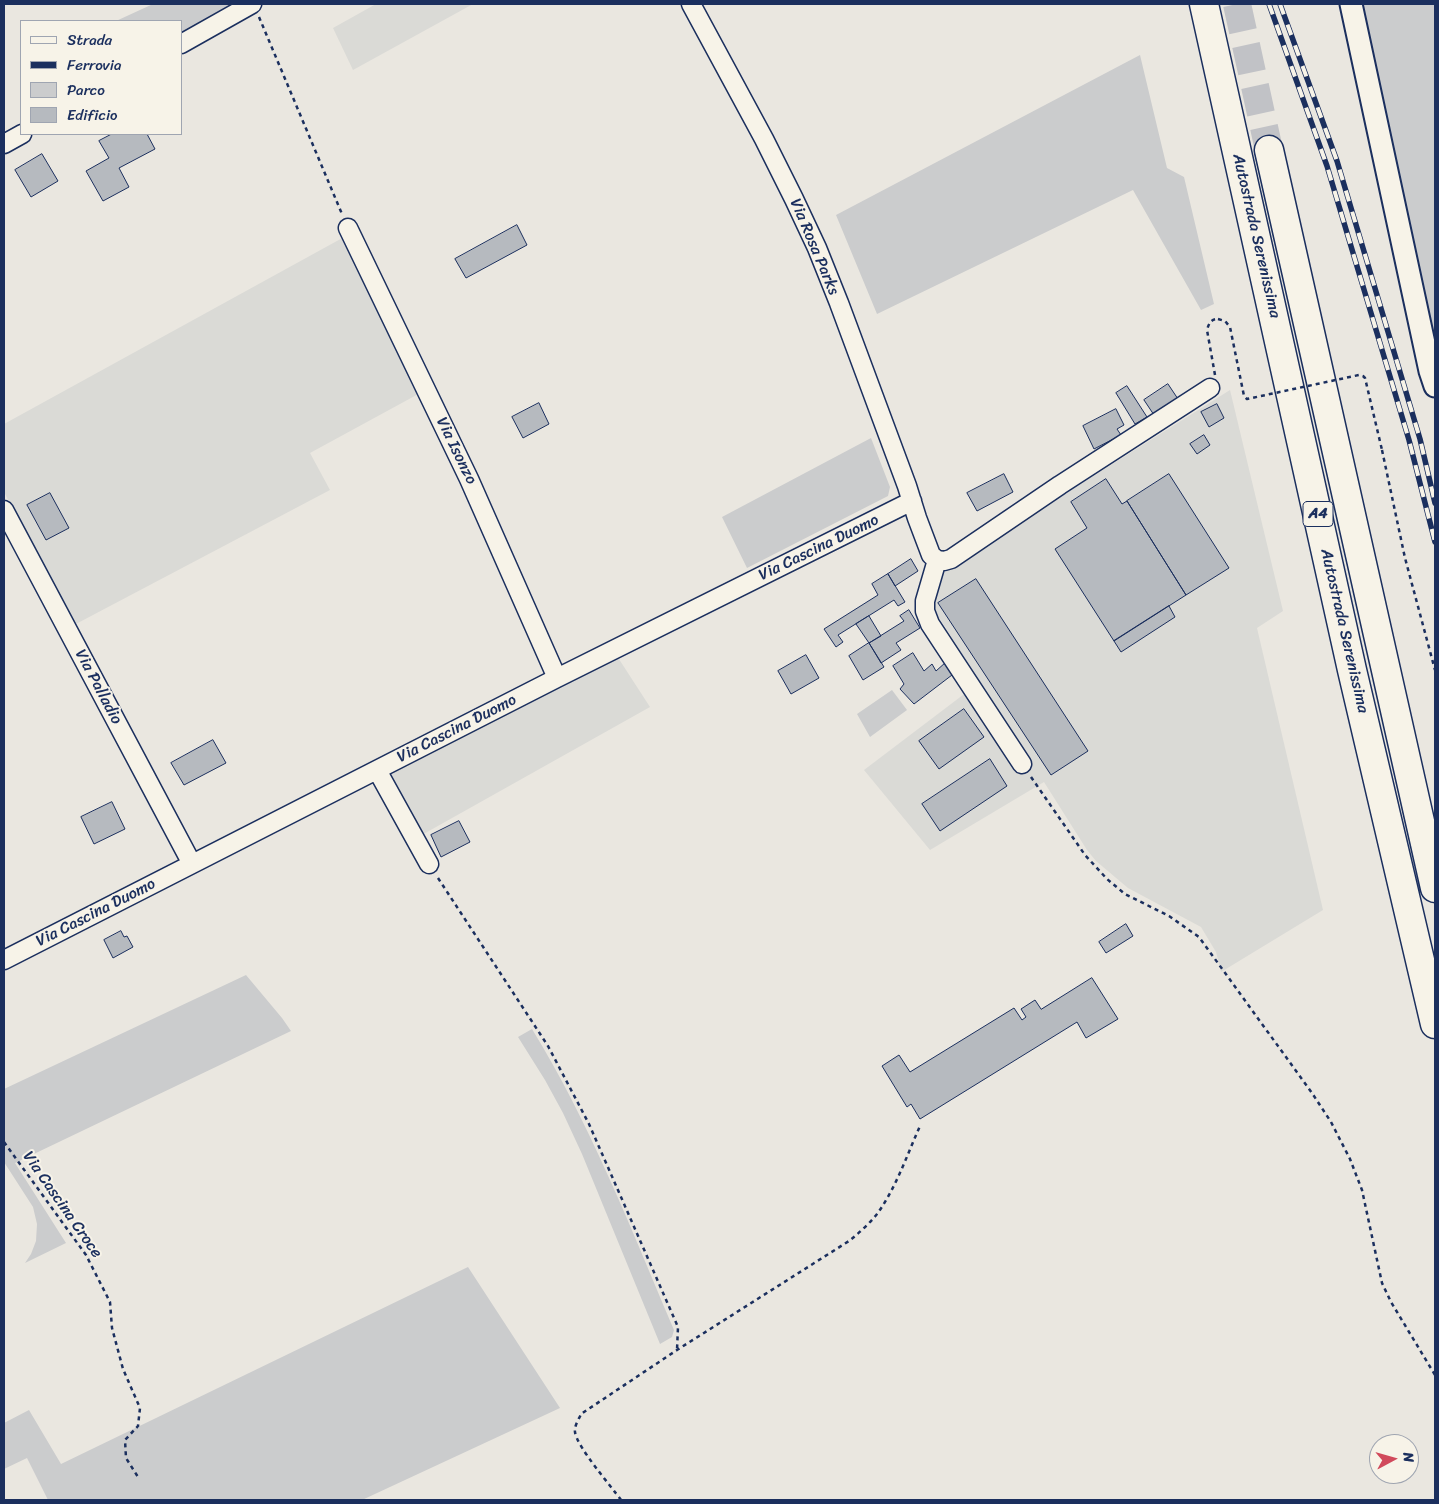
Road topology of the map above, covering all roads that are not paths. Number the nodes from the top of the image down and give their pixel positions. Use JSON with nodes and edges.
{"nodes":[{"id":1,"x":691,"y":4,"type":"edge"},
{"id":2,"x":1204,"y":4,"type":"edge"},
{"id":3,"x":1351,"y":4,"type":"edge"},
{"id":4,"x":255,"y":8,"type":"edge"},
{"id":5,"x":182,"y":44,"type":"edge"},
{"id":6,"x":20,"y":135,"type":"edge"},
{"id":7,"x":4,"y":144,"type":"edge"},
{"id":8,"x":1269,"y":150,"type":"tunnel mouth"},
{"id":9,"x":348,"y":228,"type":"road end"},
{"id":10,"x":1213,"y":383,"type":"road end"},
{"id":11,"x":1435,"y":386,"type":"edge"},
{"id":12,"x":912,"y":502,"type":"junction"},
{"id":13,"x":4,"y":510,"type":"edge"},
{"id":14,"x":936,"y":560,"type":"junction"},
{"id":15,"x":557,"y":678,"type":"junction"},
{"id":16,"x":1022,"y":764,"type":"road end"},
{"id":17,"x":377,"y":770,"type":"junction"},
{"id":18,"x":192,"y":864,"type":"junction"},
{"id":19,"x":430,"y":864,"type":"road end"},
{"id":20,"x":1435,"y":888,"type":"edge"},
{"id":21,"x":4,"y":960,"type":"edge"},
{"id":22,"x":1435,"y":1024,"type":"edge"}],
"edges":[{"from":1,"to":12,"type":"street","name":"Via Rosa Parks"},
{"from":2,"to":22,"type":"highway","name":"Autostrada Serenissima","number":"A4"},
{"from":3,"to":11,"type":"street"},
{"from":4,"to":5,"type":"street"},
{"from":6,"to":7,"type":"street"},
{"from":8,"to":20,"type":"highway","name":"Autostrada Serenissima","number":"A4"},
{"from":9,"to":15,"type":"street","name":"Via Isonzo"},
{"from":10,"to":14,"type":"street"},
{"from":12,"to":14,"type":"street","name":"Via Rosa Parks"},
{"from":12,"to":15,"type":"street","name":"Via Cascina Duomo"},
{"from":13,"to":18,"type":"street","name":"Via Palladio"},
{"from":14,"to":16,"type":"street"},
{"from":15,"to":17,"type":"street","name":"Via Cascina Duomo"},
{"from":17,"to":18,"type":"street","name":"Via Cascina Duomo"},
{"from":17,"to":19,"type":"street"},
{"from":18,"to":21,"type":"street","name":"Via Cascina Duomo"}]}
